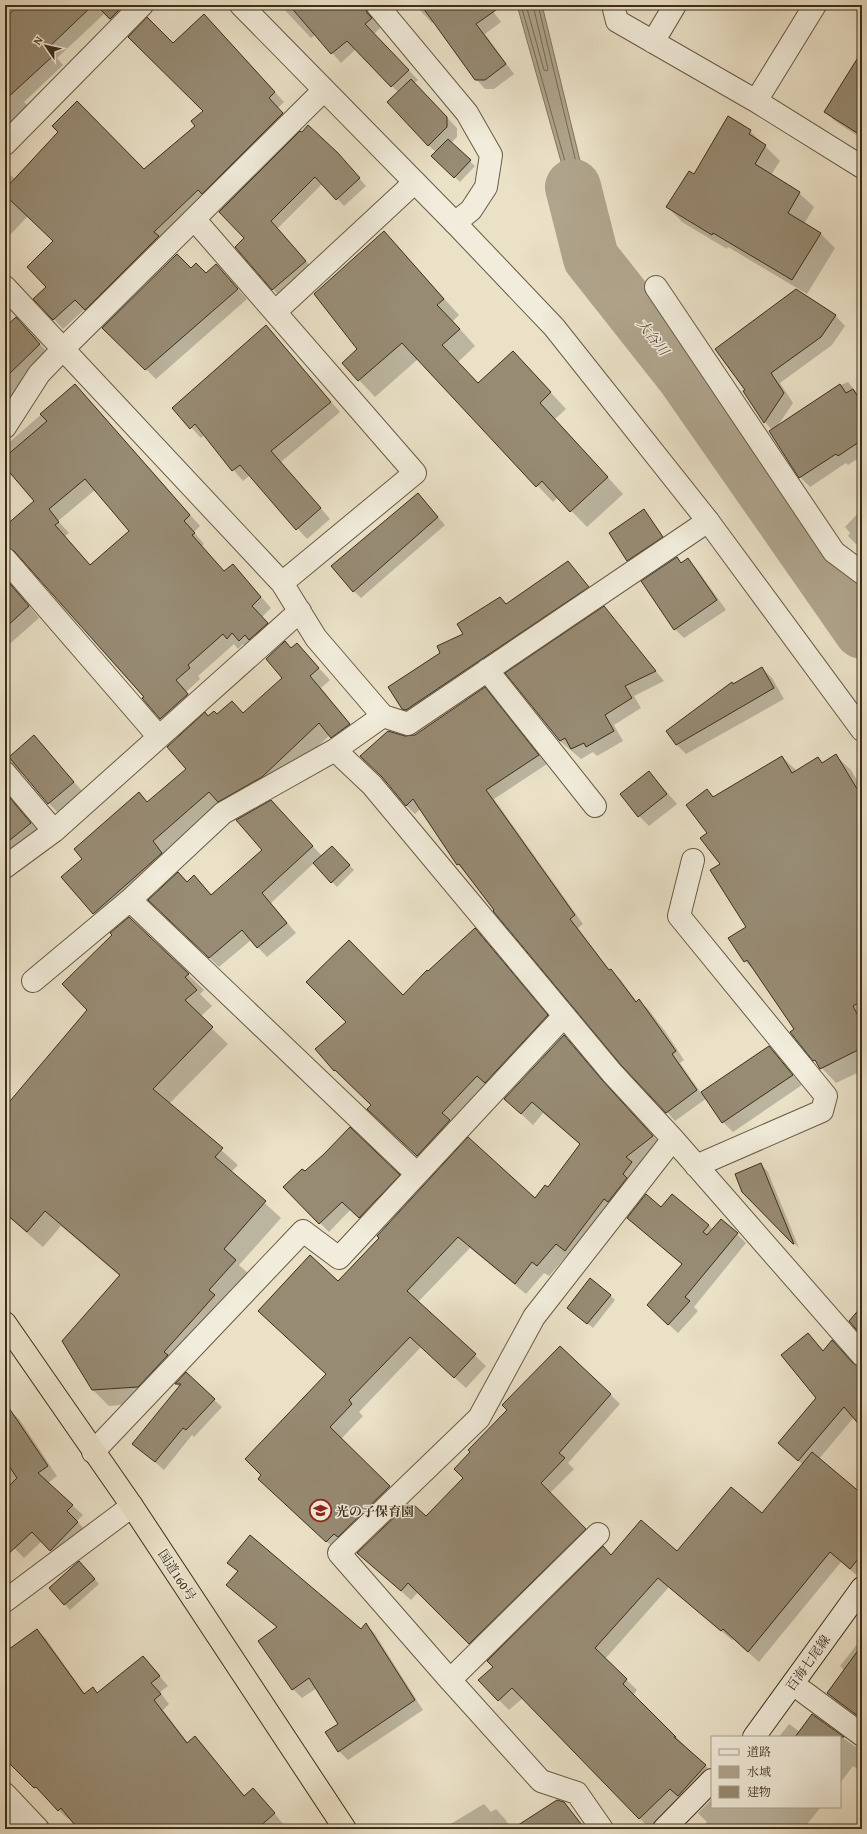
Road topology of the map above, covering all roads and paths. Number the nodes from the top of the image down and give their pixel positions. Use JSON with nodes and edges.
{"nodes":[{"id":1,"x":142,"y":5,"type":"edge"},
{"id":2,"x":241,"y":5,"type":"edge"},
{"id":3,"x":377,"y":5,"type":"edge"},
{"id":4,"x":612,"y":5,"type":"edge"},
{"id":5,"x":675,"y":5,"type":"edge"},
{"id":6,"x":816,"y":5,"type":"edge"},
{"id":7,"x":653,"y":42,"type":"junction"},
{"id":8,"x":324,"y":90,"type":"junction"},
{"id":9,"x":756,"y":102,"type":"junction"},
{"id":10,"x":5,"y":144,"type":"edge"},
{"id":11,"x":862,"y":167,"type":"edge"},
{"id":12,"x":415,"y":182,"type":"junction"},
{"id":13,"x":194,"y":219,"type":"junction"},
{"id":14,"x":455,"y":223,"type":"junction"},
{"id":15,"x":5,"y":287,"type":"edge"},
{"id":16,"x":656,"y":287,"type":"dead end"},
{"id":17,"x":275,"y":312,"type":"junction"},
{"id":18,"x":63,"y":348,"type":"junction"},
{"id":19,"x":5,"y":428,"type":"edge"},
{"id":20,"x":708,"y":521,"type":"junction"},
{"id":21,"x":5,"y":559,"type":"edge"},
{"id":22,"x":862,"y":573,"type":"edge"},
{"id":23,"x":282,"y":583,"type":"junction"},
{"id":24,"x":300,"y":611,"type":"junction"},
{"id":25,"x":487,"y":670,"type":"junction"},
{"id":26,"x":382,"y":716,"type":"junction"},
{"id":27,"x":862,"y":730,"type":"edge"},
{"id":28,"x":159,"y":737,"type":"junction"},
{"id":29,"x":336,"y":750,"type":"junction"},
{"id":30,"x":5,"y":773,"type":"edge"},
{"id":31,"x":595,"y":806,"type":"dead end"},
{"id":32,"x":54,"y":830,"type":"junction"},
{"id":33,"x":693,"y":860,"type":"dead end"},
{"id":34,"x":5,"y":867,"type":"edge"},
{"id":35,"x":130,"y":900,"type":"junction"},
{"id":36,"x":33,"y":981,"type":"dead end"},
{"id":37,"x":564,"y":1016,"type":"junction"},
{"id":38,"x":673,"y":1139,"type":"junction"},
{"id":39,"x":696,"y":1166,"type":"junction"},
{"id":40,"x":418,"y":1174,"type":"junction"},
{"id":41,"x":5,"y":1323,"type":"edge"},
{"id":42,"x":862,"y":1355,"type":"edge"},
{"id":43,"x":93,"y":1452,"type":"junction"},
{"id":44,"x":132,"y":1506,"type":"junction"},
{"id":45,"x":598,"y":1534,"type":"dead end"},
{"id":46,"x":862,"y":1588,"type":"edge"},
{"id":47,"x":5,"y":1601,"type":"edge"},
{"id":48,"x":450,"y":1680,"type":"junction"},
{"id":49,"x":793,"y":1684,"type":"junction"},
{"id":50,"x":862,"y":1734,"type":"edge"},
{"id":51,"x":755,"y":1736,"type":"edge"},
{"id":52,"x":711,"y":1781,"type":"edge"},
{"id":53,"x":5,"y":1794,"type":"edge"},
{"id":54,"x":12,"y":1817,"type":"edge"},
{"id":55,"x":38,"y":1829,"type":"edge"},
{"id":56,"x":345,"y":1829,"type":"edge"},
{"id":57,"x":602,"y":1829,"type":"edge"},
{"id":58,"x":664,"y":1829,"type":"edge"}],
"edges":[{"from":1,"to":10,"type":"street"},
{"from":2,"to":8,"type":"street"},
{"from":3,"to":14,"type":"street"},
{"from":4,"to":7,"type":"street"},
{"from":5,"to":7,"type":"street"},
{"from":6,"to":9,"type":"street"},
{"from":7,"to":9,"type":"street"},
{"from":8,"to":12,"type":"street"},
{"from":8,"to":13,"type":"street"},
{"from":9,"to":11,"type":"street"},
{"from":12,"to":14,"type":"street"},
{"from":12,"to":17,"type":"street"},
{"from":13,"to":17,"type":"street"},
{"from":13,"to":18,"type":"street"},
{"from":14,"to":20,"type":"street"},
{"from":15,"to":18,"type":"street"},
{"from":16,"to":22,"type":"street"},
{"from":17,"to":23,"type":"street"},
{"from":18,"to":19,"type":"street"},
{"from":18,"to":23,"type":"street"},
{"from":20,"to":25,"type":"street"},
{"from":20,"to":27,"type":"street"},
{"from":21,"to":28,"type":"street"},
{"from":23,"to":24,"type":"street"},
{"from":24,"to":26,"type":"street"},
{"from":24,"to":28,"type":"street"},
{"from":25,"to":26,"type":"street"},
{"from":25,"to":31,"type":"street"},
{"from":26,"to":29,"type":"street"},
{"from":28,"to":32,"type":"street"},
{"from":29,"to":35,"type":"street"},
{"from":29,"to":37,"type":"street"},
{"from":30,"to":32,"type":"street"},
{"from":32,"to":34,"type":"street"},
{"from":33,"to":39,"type":"street"},
{"from":35,"to":36,"type":"street"},
{"from":35,"to":40,"type":"street"},
{"from":37,"to":38,"type":"street"},
{"from":37,"to":40,"type":"street"},
{"from":38,"to":39,"type":"street"},
{"from":38,"to":48,"type":"street"},
{"from":39,"to":42,"type":"street"},
{"from":40,"to":43,"type":"street"},
{"from":41,"to":43,"type":"highway","name":"国道160号"},
{"from":43,"to":44,"type":"highway","name":"国道160号"},
{"from":44,"to":47,"type":"street"},
{"from":44,"to":56,"type":"highway","name":"国道160号"},
{"from":45,"to":48,"type":"street"},
{"from":46,"to":49,"type":"street","name":"百海七尾線"},
{"from":48,"to":57,"type":"street"},
{"from":49,"to":50,"type":"street"},
{"from":49,"to":51,"type":"street","name":"百海七尾線"},
{"from":52,"to":58,"type":"street"},
{"from":53,"to":54,"type":"street"},
{"from":54,"to":55,"type":"street"}]}
